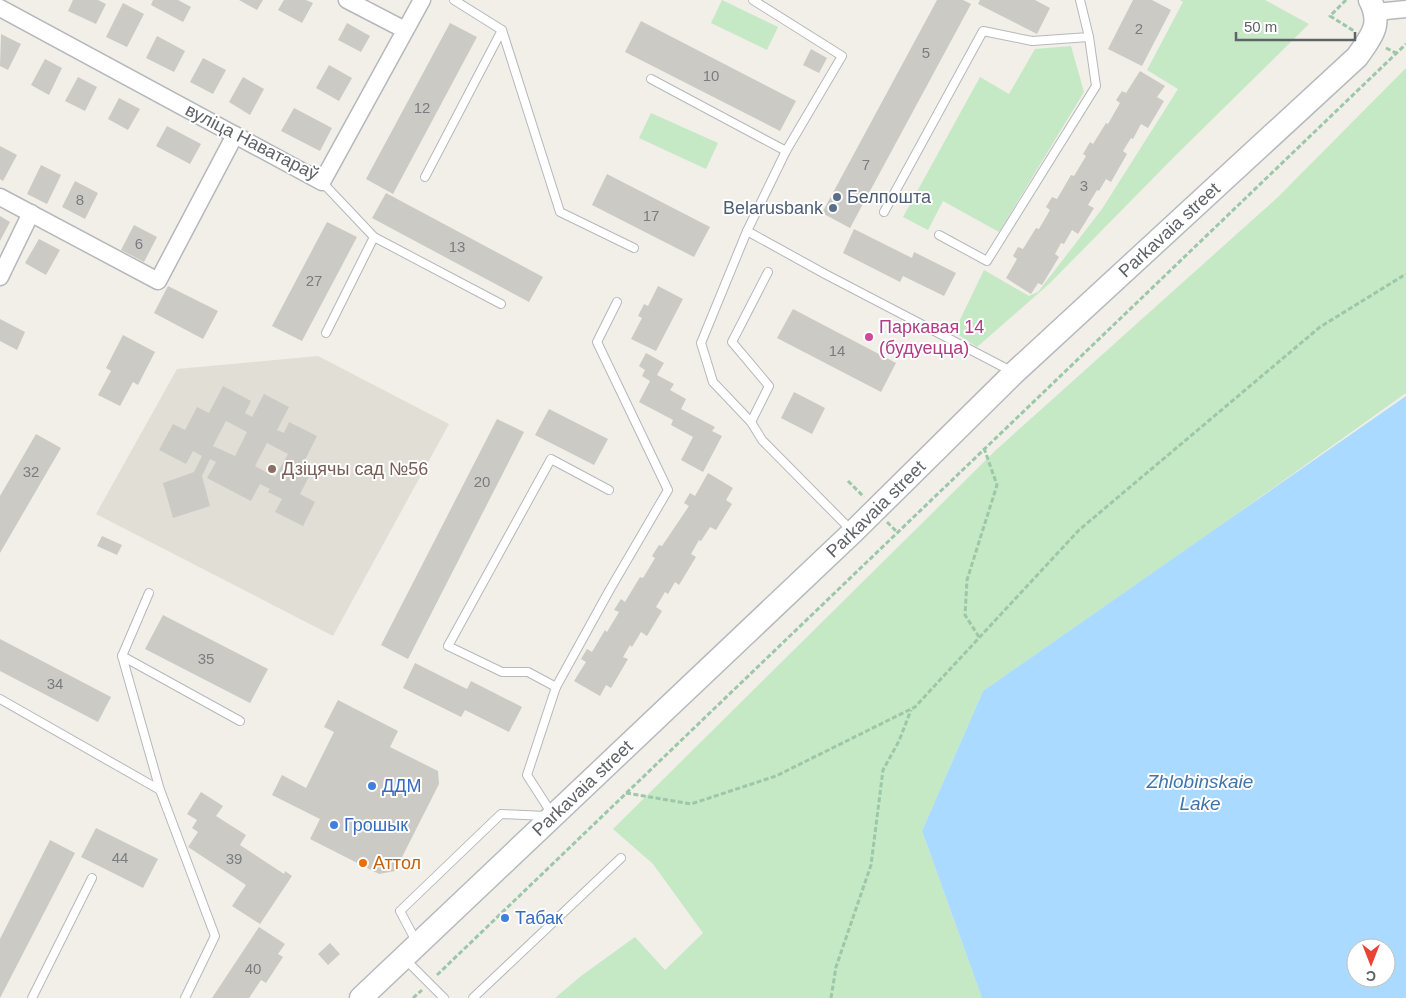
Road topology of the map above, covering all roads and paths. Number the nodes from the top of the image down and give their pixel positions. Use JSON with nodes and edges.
{"nodes":[{"id":1,"x":348,"y":0,"type":"edge"},
{"id":2,"x":422,"y":0,"type":"edge"},
{"id":3,"x":454,"y":0,"type":"edge"},
{"id":4,"x":753,"y":0,"type":"edge"},
{"id":5,"x":1080,"y":0,"type":"edge"},
{"id":6,"x":1346,"y":0,"type":"edge"},
{"id":7,"x":1373,"y":6,"type":"edge"},
{"id":8,"x":0,"y":8,"type":"edge"},
{"id":9,"x":1406,"y":9,"type":"edge"},
{"id":10,"x":1330,"y":16,"type":"dead end"},
{"id":11,"x":405,"y":30,"type":"junction"},
{"id":12,"x":502,"y":30,"type":"junction"},
{"id":13,"x":1089,"y":37,"type":"junction"},
{"id":14,"x":1406,"y":44,"type":"edge"},
{"id":15,"x":651,"y":80,"type":"dead end"},
{"id":16,"x":235,"y":135,"type":"junction"},
{"id":17,"x":786,"y":152,"type":"junction"},
{"id":18,"x":425,"y":177,"type":"dead end"},
{"id":19,"x":322,"y":182,"type":"junction"},
{"id":20,"x":0,"y":197,"type":"edge"},
{"id":21,"x":884,"y":212,"type":"dead end"},
{"id":22,"x":31,"y":213,"type":"junction"},
{"id":23,"x":748,"y":231,"type":"junction"},
{"id":24,"x":939,"y":235,"type":"dead end"},
{"id":25,"x":374,"y":237,"type":"junction"},
{"id":26,"x":634,"y":248,"type":"dead end"},
{"id":27,"x":768,"y":272,"type":"dead end"},
{"id":28,"x":1406,"y":274,"type":"edge"},
{"id":29,"x":0,"y":277,"type":"edge"},
{"id":30,"x":617,"y":302,"type":"dead end"},
{"id":31,"x":501,"y":304,"type":"dead end"},
{"id":32,"x":326,"y":334,"type":"dead end"},
{"id":33,"x":1014,"y":373,"type":"junction"},
{"id":34,"x":750,"y":422,"type":"junction"},
{"id":35,"x":984,"y":448,"type":"junction"},
{"id":36,"x":609,"y":490,"type":"dead end"},
{"id":37,"x":854,"y":532,"type":"junction"},
{"id":38,"x":149,"y":592,"type":"dead end"},
{"id":39,"x":979,"y":637,"type":"junction"},
{"id":40,"x":122,"y":656,"type":"junction"},
{"id":41,"x":556,"y":687,"type":"junction"},
{"id":42,"x":0,"y":699,"type":"edge"},
{"id":43,"x":911,"y":709,"type":"junction"},
{"id":44,"x":240,"y":721,"type":"dead end"},
{"id":45,"x":160,"y":790,"type":"junction"},
{"id":46,"x":625,"y":793,"type":"junction"},
{"id":47,"x":553,"y":816,"type":"junction"},
{"id":48,"x":620,"y":858,"type":"dead end"},
{"id":49,"x":92,"y":878,"type":"dead end"},
{"id":50,"x":410,"y":951,"type":"junction"},
{"id":51,"x":429,"y":983,"type":"junction"},
{"id":52,"x":32,"y":998,"type":"edge"},
{"id":53,"x":185,"y":998,"type":"edge"},
{"id":54,"x":361,"y":998,"type":"edge"},
{"id":55,"x":413,"y":998,"type":"edge"},
{"id":56,"x":444,"y":998,"type":"edge"},
{"id":57,"x":473,"y":998,"type":"edge"},
{"id":58,"x":831,"y":998,"type":"edge"}],
"edges":[{"from":1,"to":11,"type":"street"},
{"from":2,"to":11,"type":"street","name":"вуліца Наватараў"},
{"from":3,"to":12,"type":"lane"},
{"from":4,"to":17,"type":"lane"},
{"from":5,"to":13,"type":"lane"},
{"from":6,"to":10,"type":"path"},
{"from":7,"to":9,"type":"street"},
{"from":7,"to":33,"type":"main road","name":"Parkavaia street"},
{"from":8,"to":16,"type":"street","name":"вуліца Наватараў"},
{"from":11,"to":19,"type":"street","name":"вуліца Наватараў"},
{"from":12,"to":18,"type":"lane"},
{"from":12,"to":26,"type":"lane"},
{"from":13,"to":21,"type":"lane"},
{"from":13,"to":24,"type":"lane"},
{"from":14,"to":35,"type":"path"},
{"from":15,"to":17,"type":"lane"},
{"from":16,"to":19,"type":"street","name":"вуліца Наватараў"},
{"from":16,"to":22,"type":"street"},
{"from":17,"to":23,"type":"lane"},
{"from":19,"to":25,"type":"lane"},
{"from":20,"to":22,"type":"street"},
{"from":22,"to":29,"type":"street"},
{"from":23,"to":33,"type":"lane"},
{"from":23,"to":34,"type":"lane"},
{"from":25,"to":31,"type":"lane"},
{"from":25,"to":32,"type":"lane"},
{"from":27,"to":34,"type":"lane"},
{"from":28,"to":39,"type":"path"},
{"from":30,"to":41,"type":"lane"},
{"from":33,"to":37,"type":"main road","name":"Parkavaia street"},
{"from":34,"to":37,"type":"lane"},
{"from":35,"to":39,"type":"path"},
{"from":35,"to":46,"type":"path"},
{"from":36,"to":41,"type":"lane"},
{"from":37,"to":47,"type":"main road","name":"Parkavaia street"},
{"from":38,"to":40,"type":"lane"},
{"from":39,"to":43,"type":"path"},
{"from":40,"to":44,"type":"lane"},
{"from":40,"to":45,"type":"lane"},
{"from":41,"to":47,"type":"lane"},
{"from":42,"to":45,"type":"lane"},
{"from":43,"to":46,"type":"path"},
{"from":43,"to":58,"type":"path"},
{"from":45,"to":53,"type":"lane"},
{"from":46,"to":51,"type":"path"},
{"from":47,"to":50,"type":"main road","name":"Parkavaia street"},
{"from":47,"to":50,"type":"lane"},
{"from":48,"to":57,"type":"lane"},
{"from":49,"to":52,"type":"lane"},
{"from":50,"to":51,"type":"lane"},
{"from":50,"to":54,"type":"main road","name":"Parkavaia street"},
{"from":51,"to":55,"type":"path"},
{"from":51,"to":56,"type":"lane"}]}
